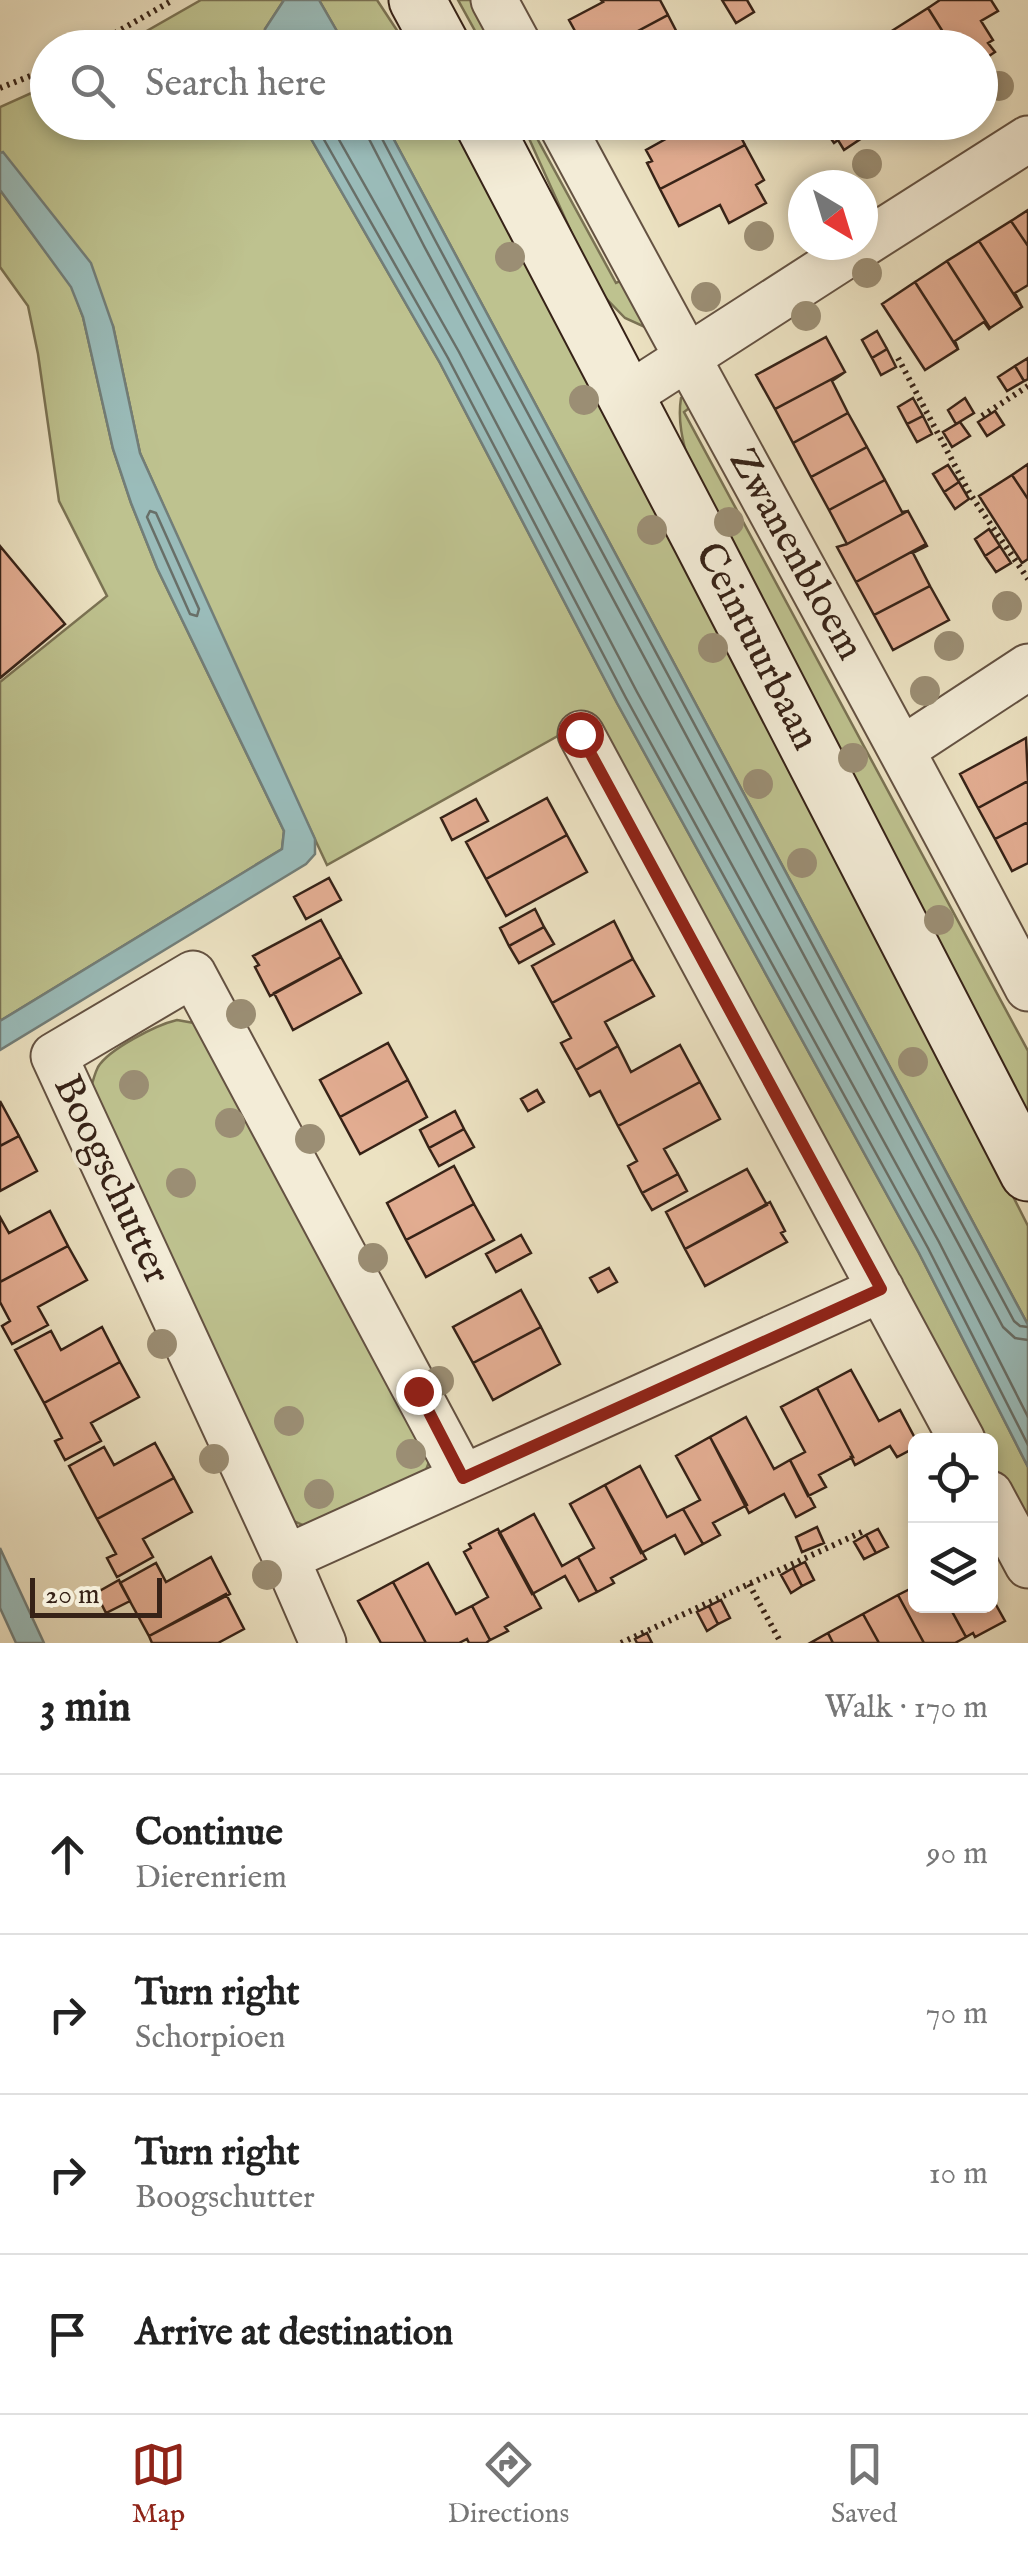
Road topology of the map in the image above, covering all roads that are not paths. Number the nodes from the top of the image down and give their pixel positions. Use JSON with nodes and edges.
{"nodes":[{"id":1,"x":417,"y":0,"type":"edge"},
{"id":2,"x":494,"y":0,"type":"edge"},
{"id":3,"x":433,"y":30,"type":"edge"},
{"id":4,"x":510,"y":30,"type":"edge"},
{"id":5,"x":491,"y":140,"type":"edge"},
{"id":6,"x":570,"y":140,"type":"edge"},
{"id":7,"x":1028,"y":140,"type":"edge"},
{"id":8,"x":878,"y":235,"type":"edge"},
{"id":9,"x":840,"y":260,"type":"edge"},
{"id":10,"x":686,"y":358,"type":"junction"},
{"id":11,"x":626,"y":397,"type":"junction"},
{"id":12,"x":1028,"y":667,"type":"edge"},
{"id":13,"x":580,"y":734,"type":"dead end"},
{"id":14,"x":903,"y":749,"type":"junction"},
{"id":15,"x":1028,"y":988,"type":"edge"},
{"id":16,"x":1028,"y":1173,"type":"edge"},
{"id":17,"x":881,"y":1289,"type":"junction"},
{"id":18,"x":958,"y":1433,"type":"edge"},
{"id":19,"x":463,"y":1478,"type":"junction"},
{"id":20,"x":998,"y":1509,"type":"edge"},
{"id":21,"x":286,"y":1558,"type":"junction"},
{"id":22,"x":1028,"y":1564,"type":"edge"},
{"id":23,"x":323,"y":1643,"type":"edge"}],
"edges":[{"from":1,"to":3,"type":"street"},
{"from":2,"to":4,"type":"street"},
{"from":5,"to":11,"type":"street","name":"Ceintuurbaan"},
{"from":6,"to":10,"type":"street","name":"Zwanenbloem"},
{"from":7,"to":8,"type":"street"},
{"from":9,"to":10,"type":"street"},
{"from":10,"to":11,"type":"street"},
{"from":10,"to":14,"type":"street","name":"Zwanenbloem"},
{"from":11,"to":16,"type":"street","name":"Ceintuurbaan"},
{"from":12,"to":14,"type":"street"},
{"from":13,"to":17,"type":"street"},
{"from":14,"to":15,"type":"street","name":"Zwanenbloem"},
{"from":17,"to":18,"type":"street"},
{"from":17,"to":19,"type":"street"},
{"from":19,"to":21,"type":"street"},
{"from":19,"to":21,"type":"street","name":"Boogschutter"},
{"from":20,"to":22,"type":"street"},
{"from":21,"to":23,"type":"street","name":"Boogschutter"}]}
